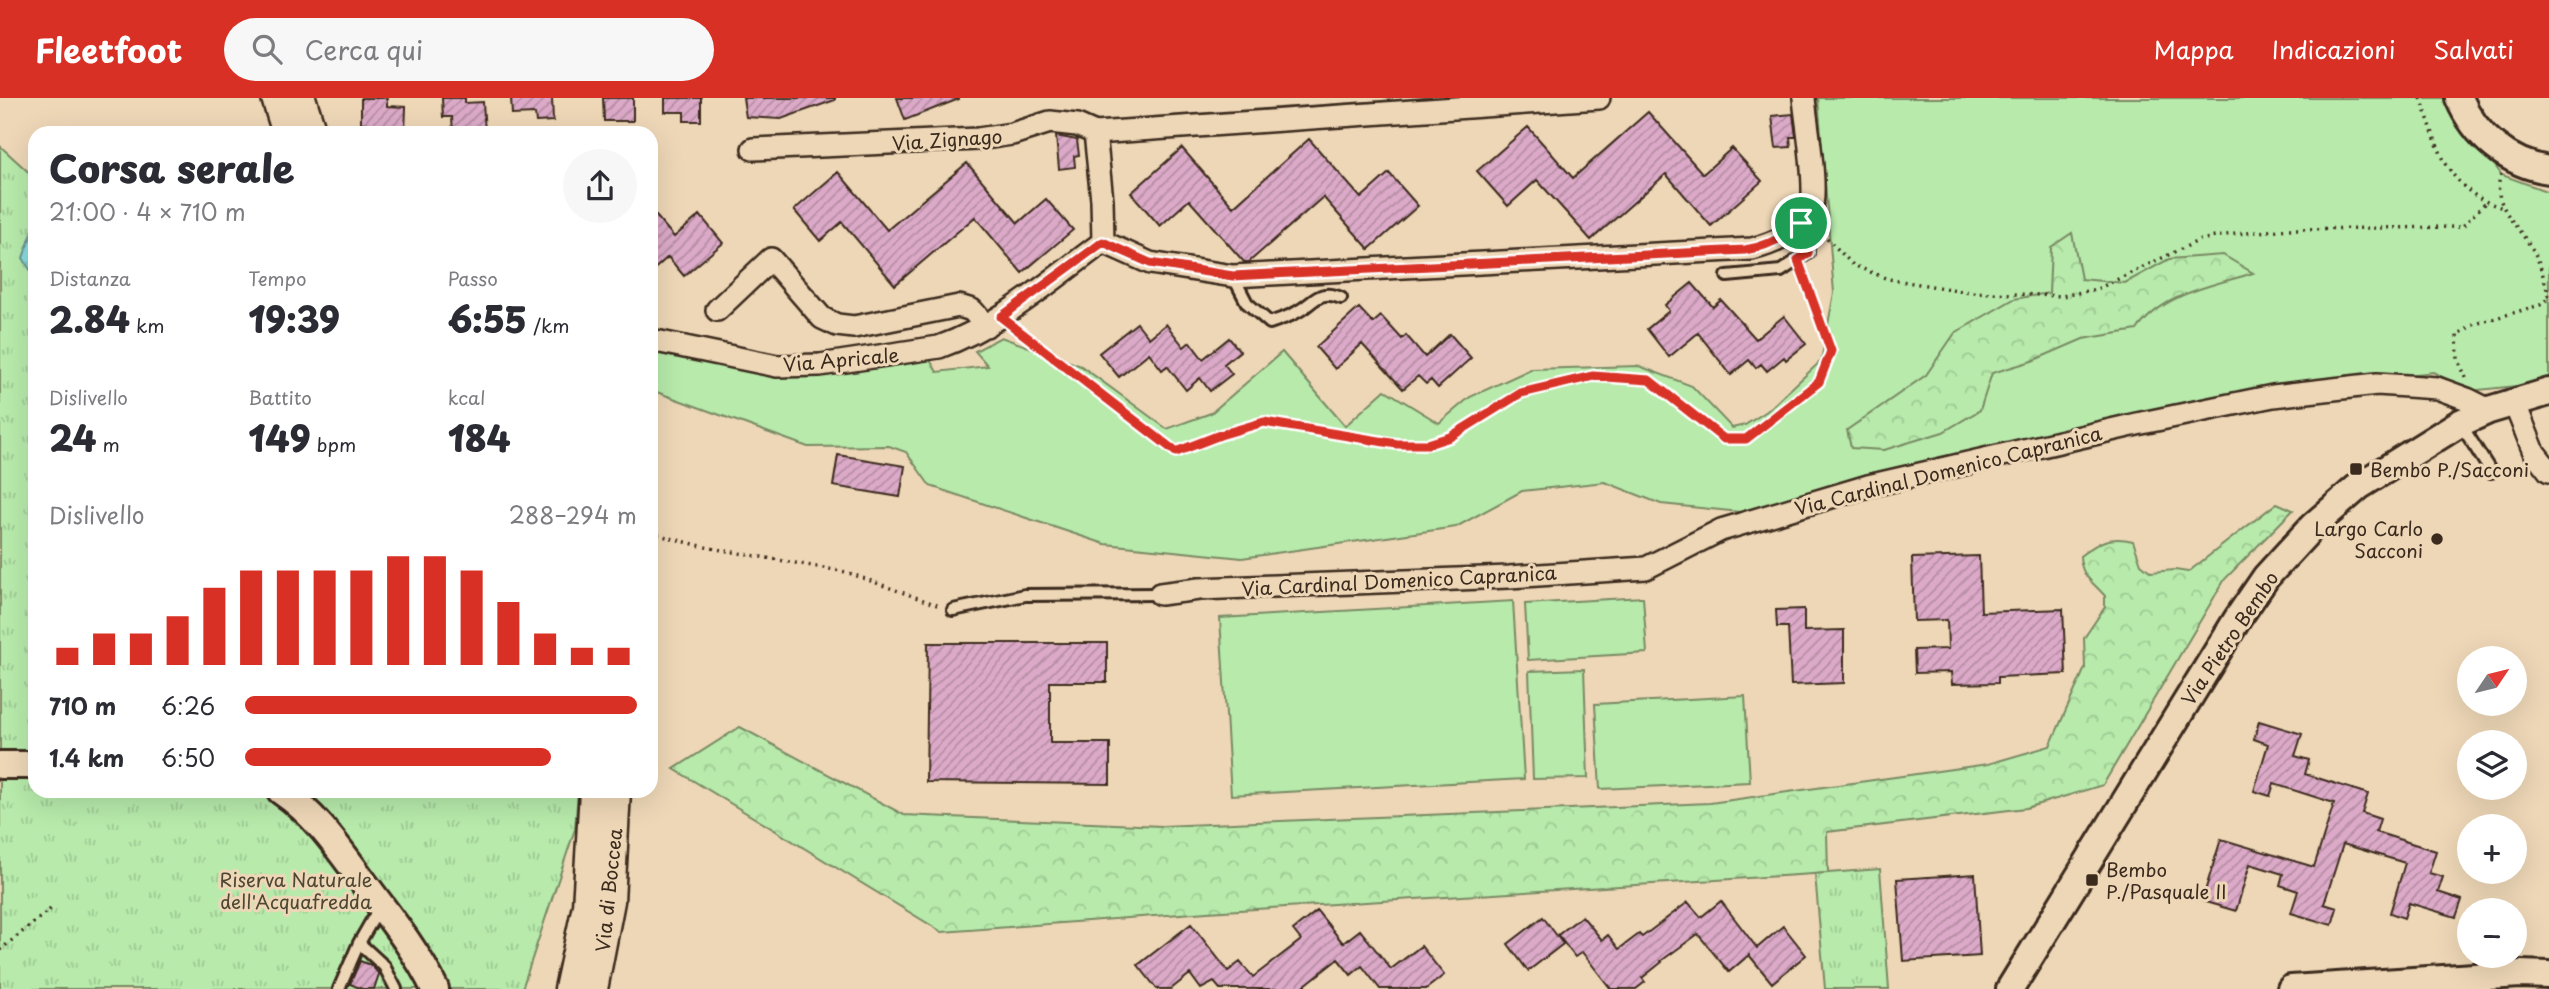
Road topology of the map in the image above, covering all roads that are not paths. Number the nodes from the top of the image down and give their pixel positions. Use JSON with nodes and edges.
{"nodes":[{"id":1,"x":276,"y":98,"type":"edge"},
{"id":2,"x":301,"y":98,"type":"edge"},
{"id":3,"x":1599,"y":98,"type":"edge"},
{"id":4,"x":1804,"y":98,"type":"edge"},
{"id":5,"x":2459,"y":98,"type":"edge"},
{"id":6,"x":285,"y":126,"type":"edge"},
{"id":7,"x":310,"y":126,"type":"edge"},
{"id":8,"x":1096,"y":133,"type":"junction"},
{"id":9,"x":753,"y":149,"type":"dead end"},
{"id":10,"x":2549,"y":170,"type":"edge"},
{"id":11,"x":1807,"y":218,"type":"junction"},
{"id":12,"x":1103,"y":242,"type":"junction"},
{"id":13,"x":1233,"y":276,"type":"junction"},
{"id":14,"x":1727,"y":276,"type":"dead end"},
{"id":15,"x":1341,"y":298,"type":"dead end"},
{"id":16,"x":718,"y":310,"type":"dead end"},
{"id":17,"x":994,"y":321,"type":"junction"},
{"id":18,"x":658,"y":341,"type":"edge"},
{"id":19,"x":2549,"y":392,"type":"edge"},
{"id":20,"x":2514,"y":402,"type":"junction"},
{"id":21,"x":2488,"y":410,"type":"junction"},
{"id":22,"x":2460,"y":423,"type":"junction"},
{"id":23,"x":2549,"y":471,"type":"edge"},
{"id":24,"x":2491,"y":472,"type":"dead end"},
{"id":25,"x":1160,"y":594,"type":"joint"},
{"id":26,"x":953,"y":610,"type":"road end"},
{"id":27,"x":0,"y":765,"type":"edge"},
{"id":28,"x":28,"y":765,"type":"edge"},
{"id":29,"x":290,"y":798,"type":"edge"},
{"id":30,"x":594,"y":798,"type":"edge"},
{"id":31,"x":617,"y":798,"type":"edge"},
{"id":32,"x":381,"y":905,"type":"junction"},
{"id":33,"x":359,"y":943,"type":"junction"},
{"id":34,"x":2549,"y":975,"type":"edge"},
{"id":35,"x":339,"y":989,"type":"edge"},
{"id":36,"x":396,"y":989,"type":"edge"},
{"id":37,"x":435,"y":989,"type":"edge"},
{"id":38,"x":569,"y":989,"type":"edge"},
{"id":39,"x":593,"y":989,"type":"edge"},
{"id":40,"x":2010,"y":989,"type":"edge"},
{"id":41,"x":2291,"y":989,"type":"edge"}],
"edges":[{"from":1,"to":6,"type":"main road"},
{"from":2,"to":7,"type":"main road"},
{"from":3,"to":8,"type":"street","name":"Via Zignago"},
{"from":4,"to":11,"type":"street"},
{"from":5,"to":10,"type":"street"},
{"from":8,"to":9,"type":"street","name":"Via Zignago"},
{"from":8,"to":12,"type":"street"},
{"from":11,"to":13,"type":"street"},
{"from":11,"to":14,"type":"lane"},
{"from":12,"to":13,"type":"street"},
{"from":12,"to":17,"type":"street","name":"Via Apricale"},
{"from":13,"to":15,"type":"lane"},
{"from":16,"to":17,"type":"street","name":"Via Apricale"},
{"from":17,"to":18,"type":"street","name":"Via Apricale"},
{"from":19,"to":20,"type":"street","name":"Via Pietro Bembo"},
{"from":20,"to":21,"type":"street","name":"Via Pietro Bembo"},
{"from":20,"to":23,"type":"street"},
{"from":21,"to":22,"type":"street","name":"Via Pietro Bembo"},
{"from":21,"to":25,"type":"street","name":"Via Cardinal Domenico Capranica"},
{"from":22,"to":24,"type":"lane"},
{"from":22,"to":40,"type":"street","name":"Via Pietro Bembo"},
{"from":25,"to":26,"type":"lane"},
{"from":27,"to":28,"type":"street"},
{"from":29,"to":32,"type":"street"},
{"from":30,"to":38,"type":"main road","name":"Via di Boccea"},
{"from":31,"to":39,"type":"main road","name":"Via di Boccea"},
{"from":32,"to":33,"type":"lane"},
{"from":32,"to":37,"type":"street"},
{"from":33,"to":35,"type":"lane"},
{"from":33,"to":36,"type":"lane"},
{"from":34,"to":41,"type":"street"}]}
